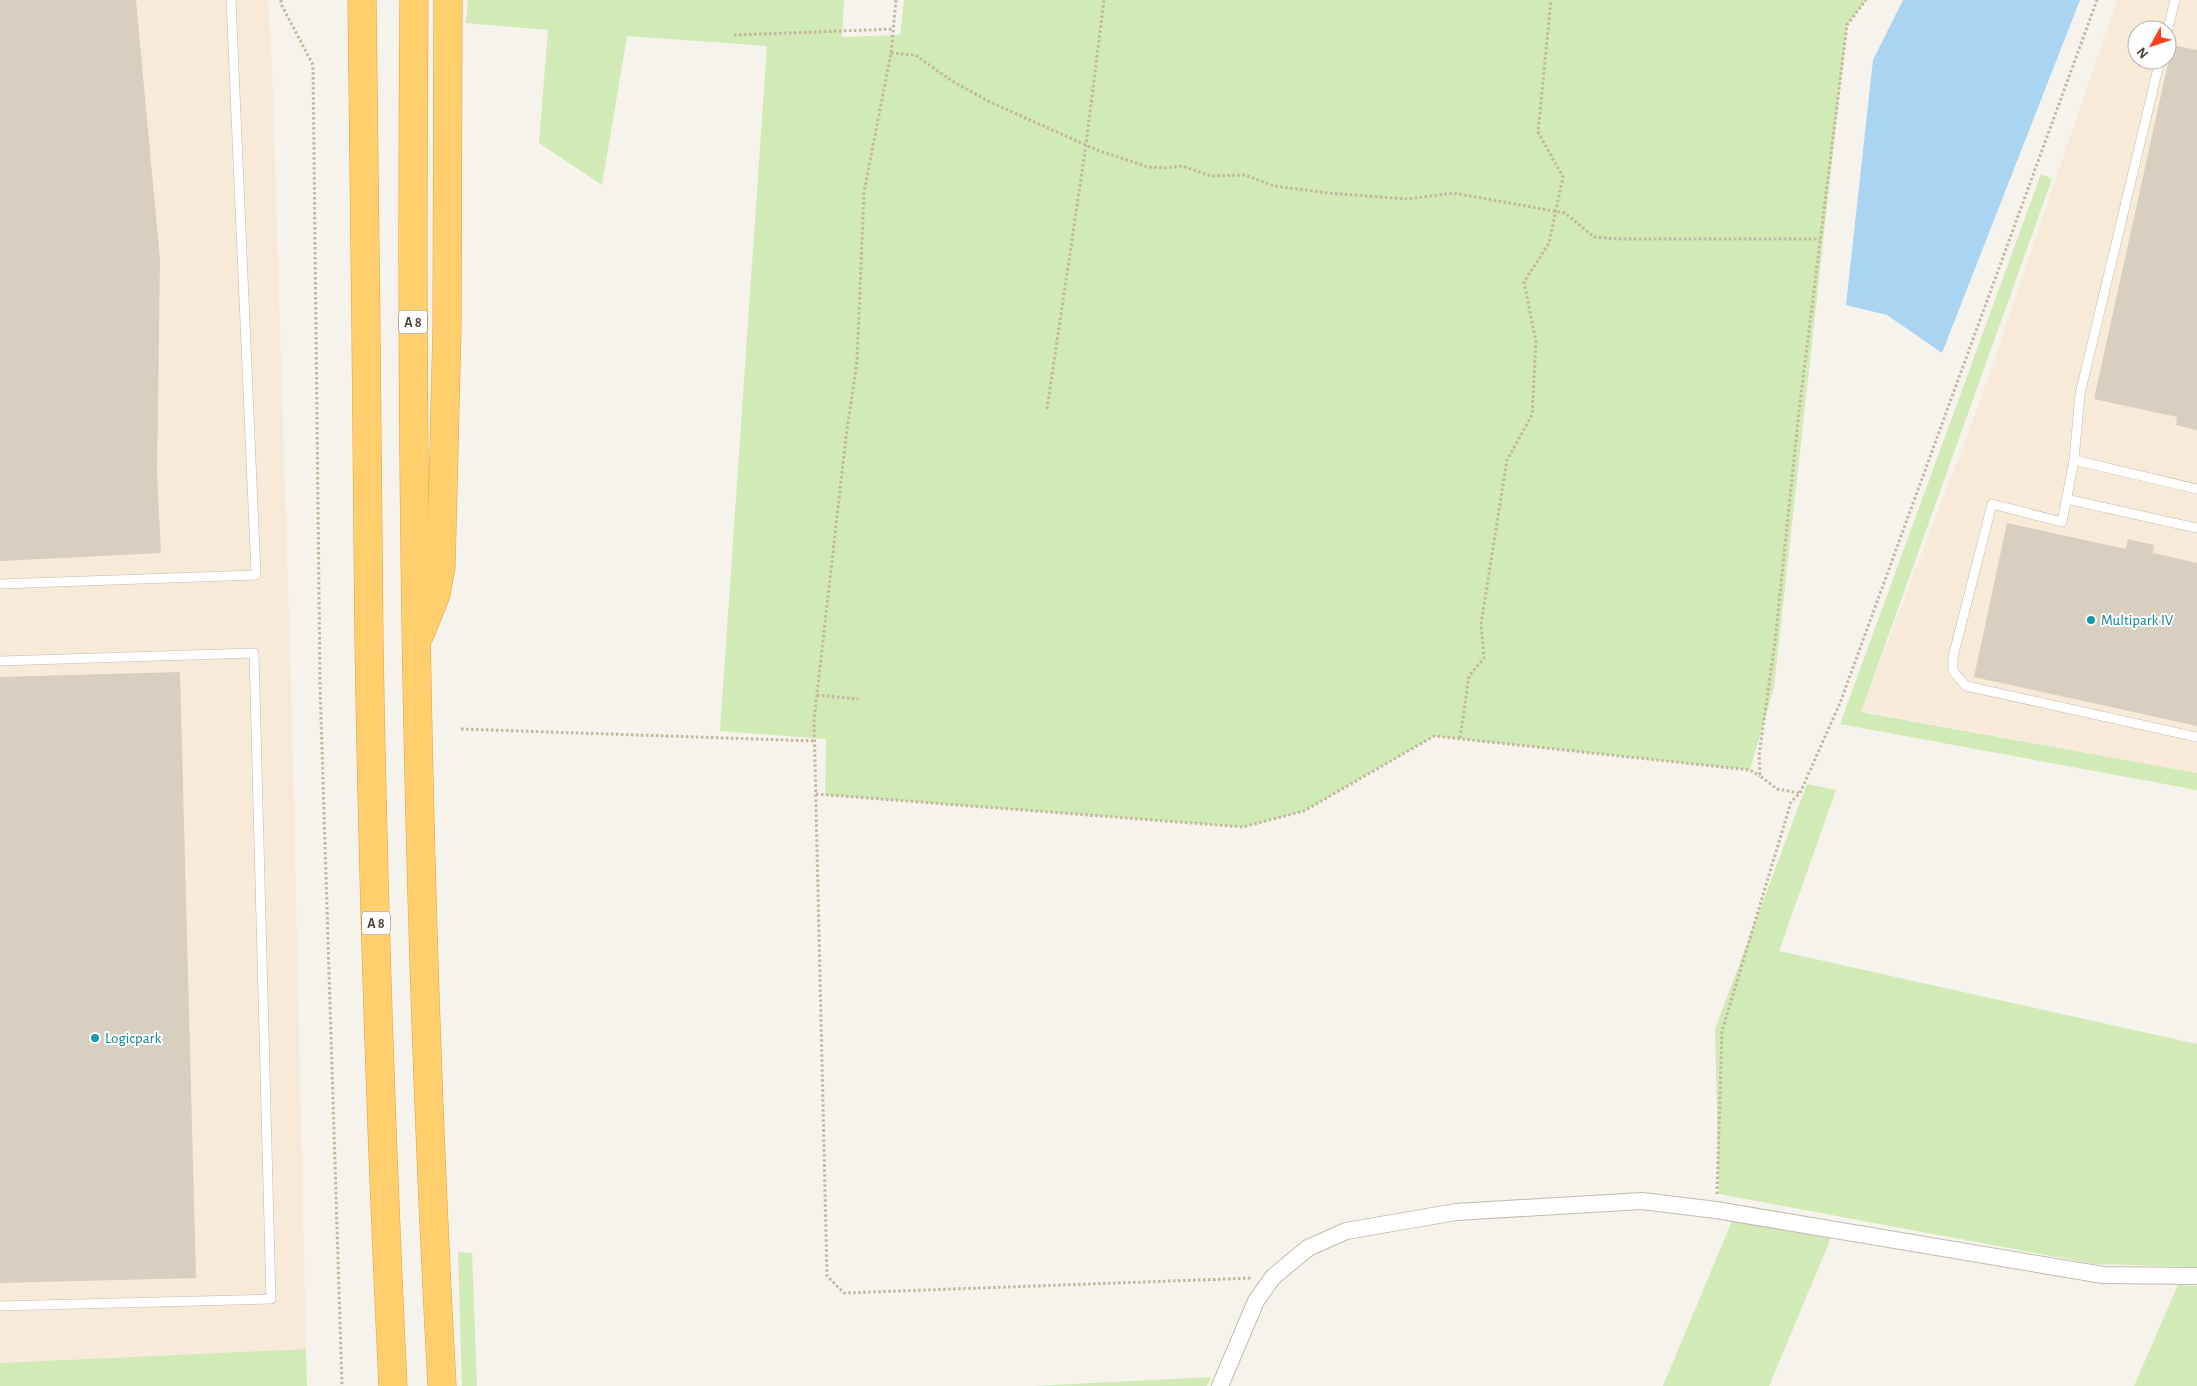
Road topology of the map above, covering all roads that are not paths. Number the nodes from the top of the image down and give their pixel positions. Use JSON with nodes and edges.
{"nodes":[{"id":1,"x":231,"y":0,"type":"edge"},
{"id":2,"x":362,"y":0,"type":"edge"},
{"id":3,"x":414,"y":0,"type":"edge"},
{"id":4,"x":448,"y":0,"type":"edge"},
{"id":5,"x":2175,"y":0,"type":"edge"},
{"id":6,"x":2170,"y":20,"type":"edge"},
{"id":7,"x":2158,"y":70,"type":"edge"},
{"id":8,"x":2074,"y":460,"type":"junction"},
{"id":9,"x":2197,"y":489,"type":"edge"},
{"id":10,"x":2066,"y":499,"type":"junction"},
{"id":11,"x":2197,"y":528,"type":"edge"},
{"id":12,"x":0,"y":584,"type":"edge"},
{"id":13,"x":415,"y":644,"type":"junction"},
{"id":14,"x":0,"y":661,"type":"edge"},
{"id":15,"x":2197,"y":737,"type":"edge"},
{"id":16,"x":2197,"y":1276,"type":"edge"},
{"id":17,"x":0,"y":1306,"type":"edge"},
{"id":18,"x":393,"y":1386,"type":"edge"},
{"id":19,"x":442,"y":1386,"type":"edge"},
{"id":20,"x":1220,"y":1386,"type":"edge"}],
"edges":[{"from":1,"to":12,"type":"lane"},
{"from":2,"to":18,"type":"highway","number":"A 8"},
{"from":3,"to":13,"type":"highway","number":"A 8"},
{"from":4,"to":13,"type":"highway"},
{"from":5,"to":6,"type":"lane"},
{"from":7,"to":8,"type":"lane"},
{"from":8,"to":9,"type":"lane"},
{"from":8,"to":10,"type":"lane"},
{"from":10,"to":11,"type":"lane"},
{"from":10,"to":15,"type":"lane"},
{"from":13,"to":19,"type":"highway","number":"A 8"},
{"from":14,"to":17,"type":"lane"},
{"from":16,"to":20,"type":"street"}]}
